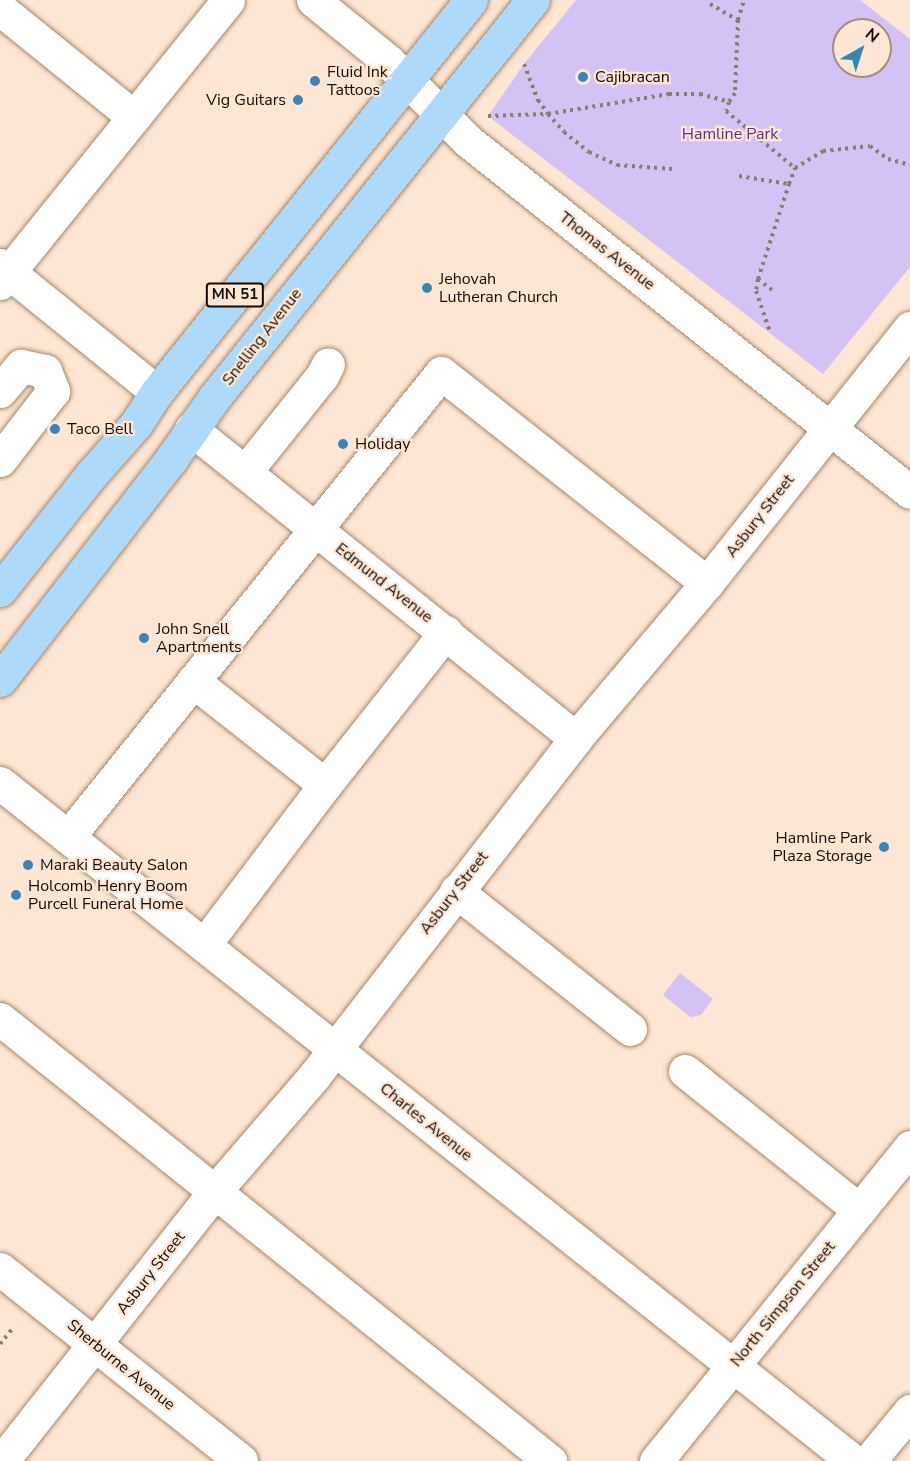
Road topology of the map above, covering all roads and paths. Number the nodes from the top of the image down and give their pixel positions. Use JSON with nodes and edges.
{"nodes":[{"id":1,"x":228,"y":0,"type":"edge"},
{"id":2,"x":313,"y":0,"type":"edge"},
{"id":3,"x":471,"y":0,"type":"edge"},
{"id":4,"x":533,"y":0,"type":"edge"},
{"id":5,"x":744,"y":0,"type":"edge"},
{"id":6,"x":710,"y":4,"type":"dead end"},
{"id":7,"x":0,"y":9,"type":"edge"},
{"id":8,"x":738,"y":20,"type":"junction"},
{"id":9,"x":524,"y":64,"type":"dead end"},
{"id":10,"x":407,"y":80,"type":"junction"},
{"id":11,"x":729,"y":102,"type":"junction"},
{"id":12,"x":548,"y":114,"type":"junction"},
{"id":13,"x":441,"y":115,"type":"junction"},
{"id":14,"x":488,"y":116,"type":"dead end"},
{"id":15,"x":134,"y":117,"type":"junction"},
{"id":16,"x":910,"y":165,"type":"edge"},
{"id":17,"x":795,"y":168,"type":"junction"},
{"id":18,"x":673,"y":169,"type":"dead end"},
{"id":19,"x":739,"y":176,"type":"dead end"},
{"id":20,"x":789,"y":184,"type":"junction"},
{"id":21,"x":3,"y":274,"type":"edge"},
{"id":22,"x":758,"y":279,"type":"junction"},
{"id":23,"x":772,"y":290,"type":"dead end"},
{"id":24,"x":910,"y":328,"type":"edge"},
{"id":25,"x":770,"y":332,"type":"dead end"},
{"id":26,"x":328,"y":363,"type":"dead end"},
{"id":27,"x":0,"y":391,"type":"edge"},
{"id":28,"x":157,"y":392,"type":"junction"},
{"id":29,"x":830,"y":428,"type":"junction"},
{"id":30,"x":191,"y":429,"type":"junction"},
{"id":31,"x":0,"y":460,"type":"edge"},
{"id":32,"x":245,"y":472,"type":"junction"},
{"id":33,"x":910,"y":492,"type":"edge"},
{"id":34,"x":316,"y":529,"type":"junction"},
{"id":35,"x":707,"y":582,"type":"junction"},
{"id":36,"x":0,"y":590,"type":"edge"},
{"id":37,"x":446,"y":632,"type":"junction"},
{"id":38,"x":0,"y":680,"type":"edge"},
{"id":39,"x":193,"y":681,"type":"junction"},
{"id":40,"x":576,"y":738,"type":"junction"},
{"id":41,"x":0,"y":783,"type":"edge"},
{"id":42,"x":325,"y":785,"type":"junction"},
{"id":43,"x":68,"y":837,"type":"junction"},
{"id":44,"x":456,"y":891,"type":"junction"},
{"id":45,"x":204,"y":945,"type":"junction"},
{"id":46,"x":0,"y":1018,"type":"edge"},
{"id":47,"x":630,"y":1029,"type":"dead end"},
{"id":48,"x":335,"y":1049,"type":"junction"},
{"id":49,"x":685,"y":1071,"type":"dead end"},
{"id":50,"x":910,"y":1147,"type":"edge"},
{"id":51,"x":215,"y":1191,"type":"junction"},
{"id":52,"x":859,"y":1210,"type":"junction"},
{"id":53,"x":0,"y":1269,"type":"edge"},
{"id":54,"x":13,"y":1328,"type":"dead end"},
{"id":55,"x":0,"y":1344,"type":"edge"},
{"id":56,"x":95,"y":1345,"type":"junction"},
{"id":57,"x":733,"y":1366,"type":"junction"},
{"id":58,"x":910,"y":1411,"type":"edge"},
{"id":59,"x":2,"y":1461,"type":"edge"},
{"id":60,"x":241,"y":1461,"type":"edge"},
{"id":61,"x":550,"y":1461,"type":"edge"},
{"id":62,"x":656,"y":1461,"type":"edge"},
{"id":63,"x":853,"y":1461,"type":"edge"},
{"id":64,"x":869,"y":1461,"type":"edge"}],
"edges":[{"from":1,"to":15,"type":"street"},
{"from":2,"to":10,"type":"street","name":"Thomas Avenue"},
{"from":3,"to":10,"type":"main road","number":"MN 51"},
{"from":4,"to":13,"type":"main road","name":"Snelling Avenue","number":"MN 51"},
{"from":5,"to":8,"type":"path"},
{"from":6,"to":8,"type":"path"},
{"from":7,"to":15,"type":"street"},
{"from":8,"to":11,"type":"path"},
{"from":9,"to":12,"type":"path"},
{"from":10,"to":13,"type":"street","name":"Thomas Avenue"},
{"from":10,"to":28,"type":"main road","number":"MN 51"},
{"from":11,"to":12,"type":"path"},
{"from":11,"to":17,"type":"path"},
{"from":12,"to":14,"type":"path"},
{"from":12,"to":18,"type":"path"},
{"from":13,"to":29,"type":"street","name":"Thomas Avenue"},
{"from":13,"to":30,"type":"main road","name":"Snelling Avenue","number":"MN 51"},
{"from":15,"to":21,"type":"street"},
{"from":16,"to":17,"type":"path"},
{"from":17,"to":20,"type":"path"},
{"from":19,"to":20,"type":"path"},
{"from":20,"to":22,"type":"path"},
{"from":21,"to":28,"type":"street"},
{"from":22,"to":23,"type":"path"},
{"from":22,"to":25,"type":"path"},
{"from":24,"to":29,"type":"street","name":"Asbury Street"},
{"from":26,"to":32,"type":"street"},
{"from":27,"to":31,"type":"street"},
{"from":28,"to":36,"type":"main road","number":"MN 51"},
{"from":29,"to":33,"type":"street","name":"Thomas Avenue"},
{"from":29,"to":35,"type":"street","name":"Asbury Street"},
{"from":30,"to":32,"type":"street","name":"Edmund Avenue"},
{"from":30,"to":38,"type":"main road","name":"Snelling Avenue","number":"MN 51"},
{"from":32,"to":34,"type":"street","name":"Edmund Avenue"},
{"from":34,"to":35,"type":"street"},
{"from":34,"to":37,"type":"street","name":"Edmund Avenue"},
{"from":34,"to":39,"type":"street"},
{"from":35,"to":40,"type":"street","name":"Asbury Street"},
{"from":37,"to":40,"type":"street","name":"Edmund Avenue"},
{"from":37,"to":42,"type":"street"},
{"from":39,"to":42,"type":"street"},
{"from":39,"to":43,"type":"street"},
{"from":40,"to":44,"type":"street","name":"Asbury Street"},
{"from":41,"to":43,"type":"street","name":"Charles Avenue"},
{"from":42,"to":45,"type":"street"},
{"from":43,"to":45,"type":"street","name":"Charles Avenue"},
{"from":44,"to":47,"type":"street"},
{"from":44,"to":48,"type":"street","name":"Asbury Street"},
{"from":45,"to":48,"type":"street","name":"Charles Avenue"},
{"from":46,"to":51,"type":"street"},
{"from":48,"to":51,"type":"street","name":"Asbury Street"},
{"from":48,"to":57,"type":"street","name":"Charles Avenue"},
{"from":49,"to":52,"type":"street"},
{"from":50,"to":52,"type":"street","name":"North Simpson Street"},
{"from":51,"to":56,"type":"street","name":"Asbury Street"},
{"from":51,"to":61,"type":"street"},
{"from":52,"to":57,"type":"street","name":"North Simpson Street"},
{"from":53,"to":56,"type":"street","name":"Sherburne Avenue"},
{"from":54,"to":55,"type":"path"},
{"from":56,"to":59,"type":"street","name":"Asbury Street"},
{"from":56,"to":60,"type":"street","name":"Sherburne Avenue"},
{"from":57,"to":62,"type":"street","name":"North Simpson Street"},
{"from":57,"to":63,"type":"street","name":"Charles Avenue"},
{"from":58,"to":64,"type":"street"}]}
